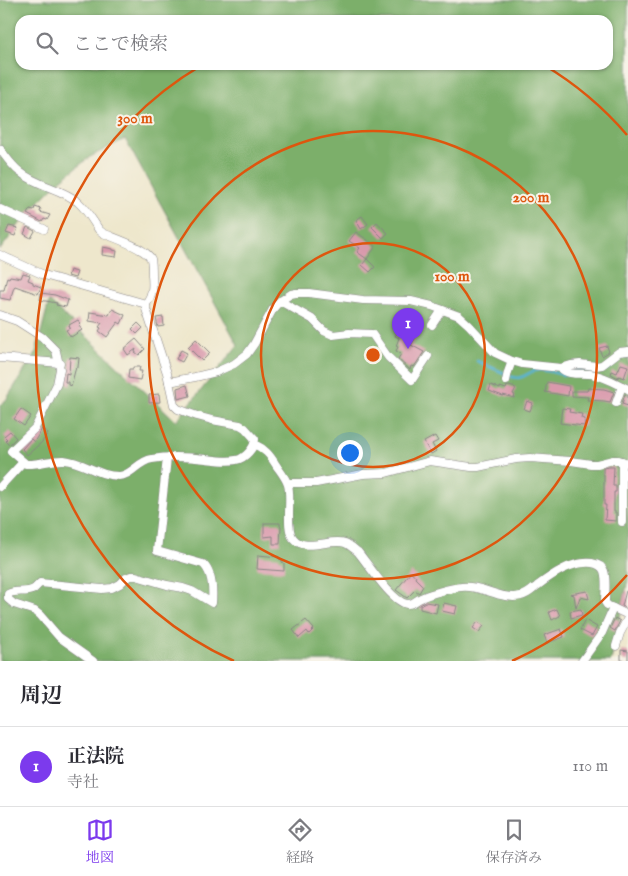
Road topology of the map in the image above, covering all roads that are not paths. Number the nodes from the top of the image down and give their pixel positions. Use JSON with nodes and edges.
{"nodes":[{"id":1,"x":0,"y":149,"type":"edge"},
{"id":2,"x":0,"y":209,"type":"edge"},
{"id":3,"x":44,"y":229,"type":"dead end"},
{"id":4,"x":0,"y":255,"type":"edge"},
{"id":5,"x":280,"y":301,"type":"junction"},
{"id":6,"x":146,"y":304,"type":"junction"},
{"id":7,"x":442,"y":310,"type":"junction"},
{"id":8,"x":0,"y":315,"type":"edge"},
{"id":9,"x":432,"y":325,"type":"dead end"},
{"id":10,"x":628,"y":351,"type":"edge"},
{"id":11,"x":428,"y":356,"type":"dead end"},
{"id":12,"x":0,"y":358,"type":"edge"},
{"id":13,"x":512,"y":361,"type":"junction"},
{"id":14,"x":60,"y":363,"type":"junction"},
{"id":15,"x":561,"y":368,"type":"junction"},
{"id":16,"x":506,"y":381,"type":"dead end"},
{"id":17,"x":168,"y":382,"type":"junction"},
{"id":18,"x":625,"y":387,"type":"edge"},
{"id":19,"x":616,"y":403,"type":"dead end"},
{"id":20,"x":254,"y":444,"type":"junction"},
{"id":21,"x":167,"y":458,"type":"junction"},
{"id":22,"x":23,"y":462,"type":"junction"},
{"id":23,"x":625,"y":462,"type":"edge"},
{"id":24,"x":288,"y":483,"type":"junction"},
{"id":25,"x":0,"y":487,"type":"edge"},
{"id":26,"x":622,"y":522,"type":"dead end"},
{"id":27,"x":613,"y":608,"type":"junction"},
{"id":28,"x":628,"y":617,"type":"edge"},
{"id":29,"x":616,"y":646,"type":"dead end"},
{"id":30,"x":94,"y":661,"type":"edge"},
{"id":31,"x":582,"y":661,"type":"edge"}],
"edges":[{"from":1,"to":6,"type":"street"},
{"from":2,"to":3,"type":"street"},
{"from":4,"to":6,"type":"street"},
{"from":5,"to":7,"type":"street"},
{"from":5,"to":11,"type":"street"},
{"from":5,"to":17,"type":"street"},
{"from":6,"to":17,"type":"street"},
{"from":7,"to":9,"type":"street"},
{"from":7,"to":13,"type":"street"},
{"from":8,"to":14,"type":"street"},
{"from":10,"to":15,"type":"street"},
{"from":12,"to":14,"type":"street"},
{"from":13,"to":15,"type":"street"},
{"from":13,"to":16,"type":"street"},
{"from":14,"to":22,"type":"street"},
{"from":15,"to":18,"type":"street"},
{"from":17,"to":20,"type":"street"},
{"from":18,"to":19,"type":"street"},
{"from":20,"to":21,"type":"street"},
{"from":20,"to":24,"type":"street"},
{"from":21,"to":22,"type":"street"},
{"from":21,"to":30,"type":"street"},
{"from":22,"to":25,"type":"street"},
{"from":23,"to":24,"type":"street"},
{"from":23,"to":26,"type":"street"},
{"from":24,"to":27,"type":"street"},
{"from":27,"to":28,"type":"street"},
{"from":27,"to":31,"type":"street"},
{"from":28,"to":29,"type":"street"}]}
